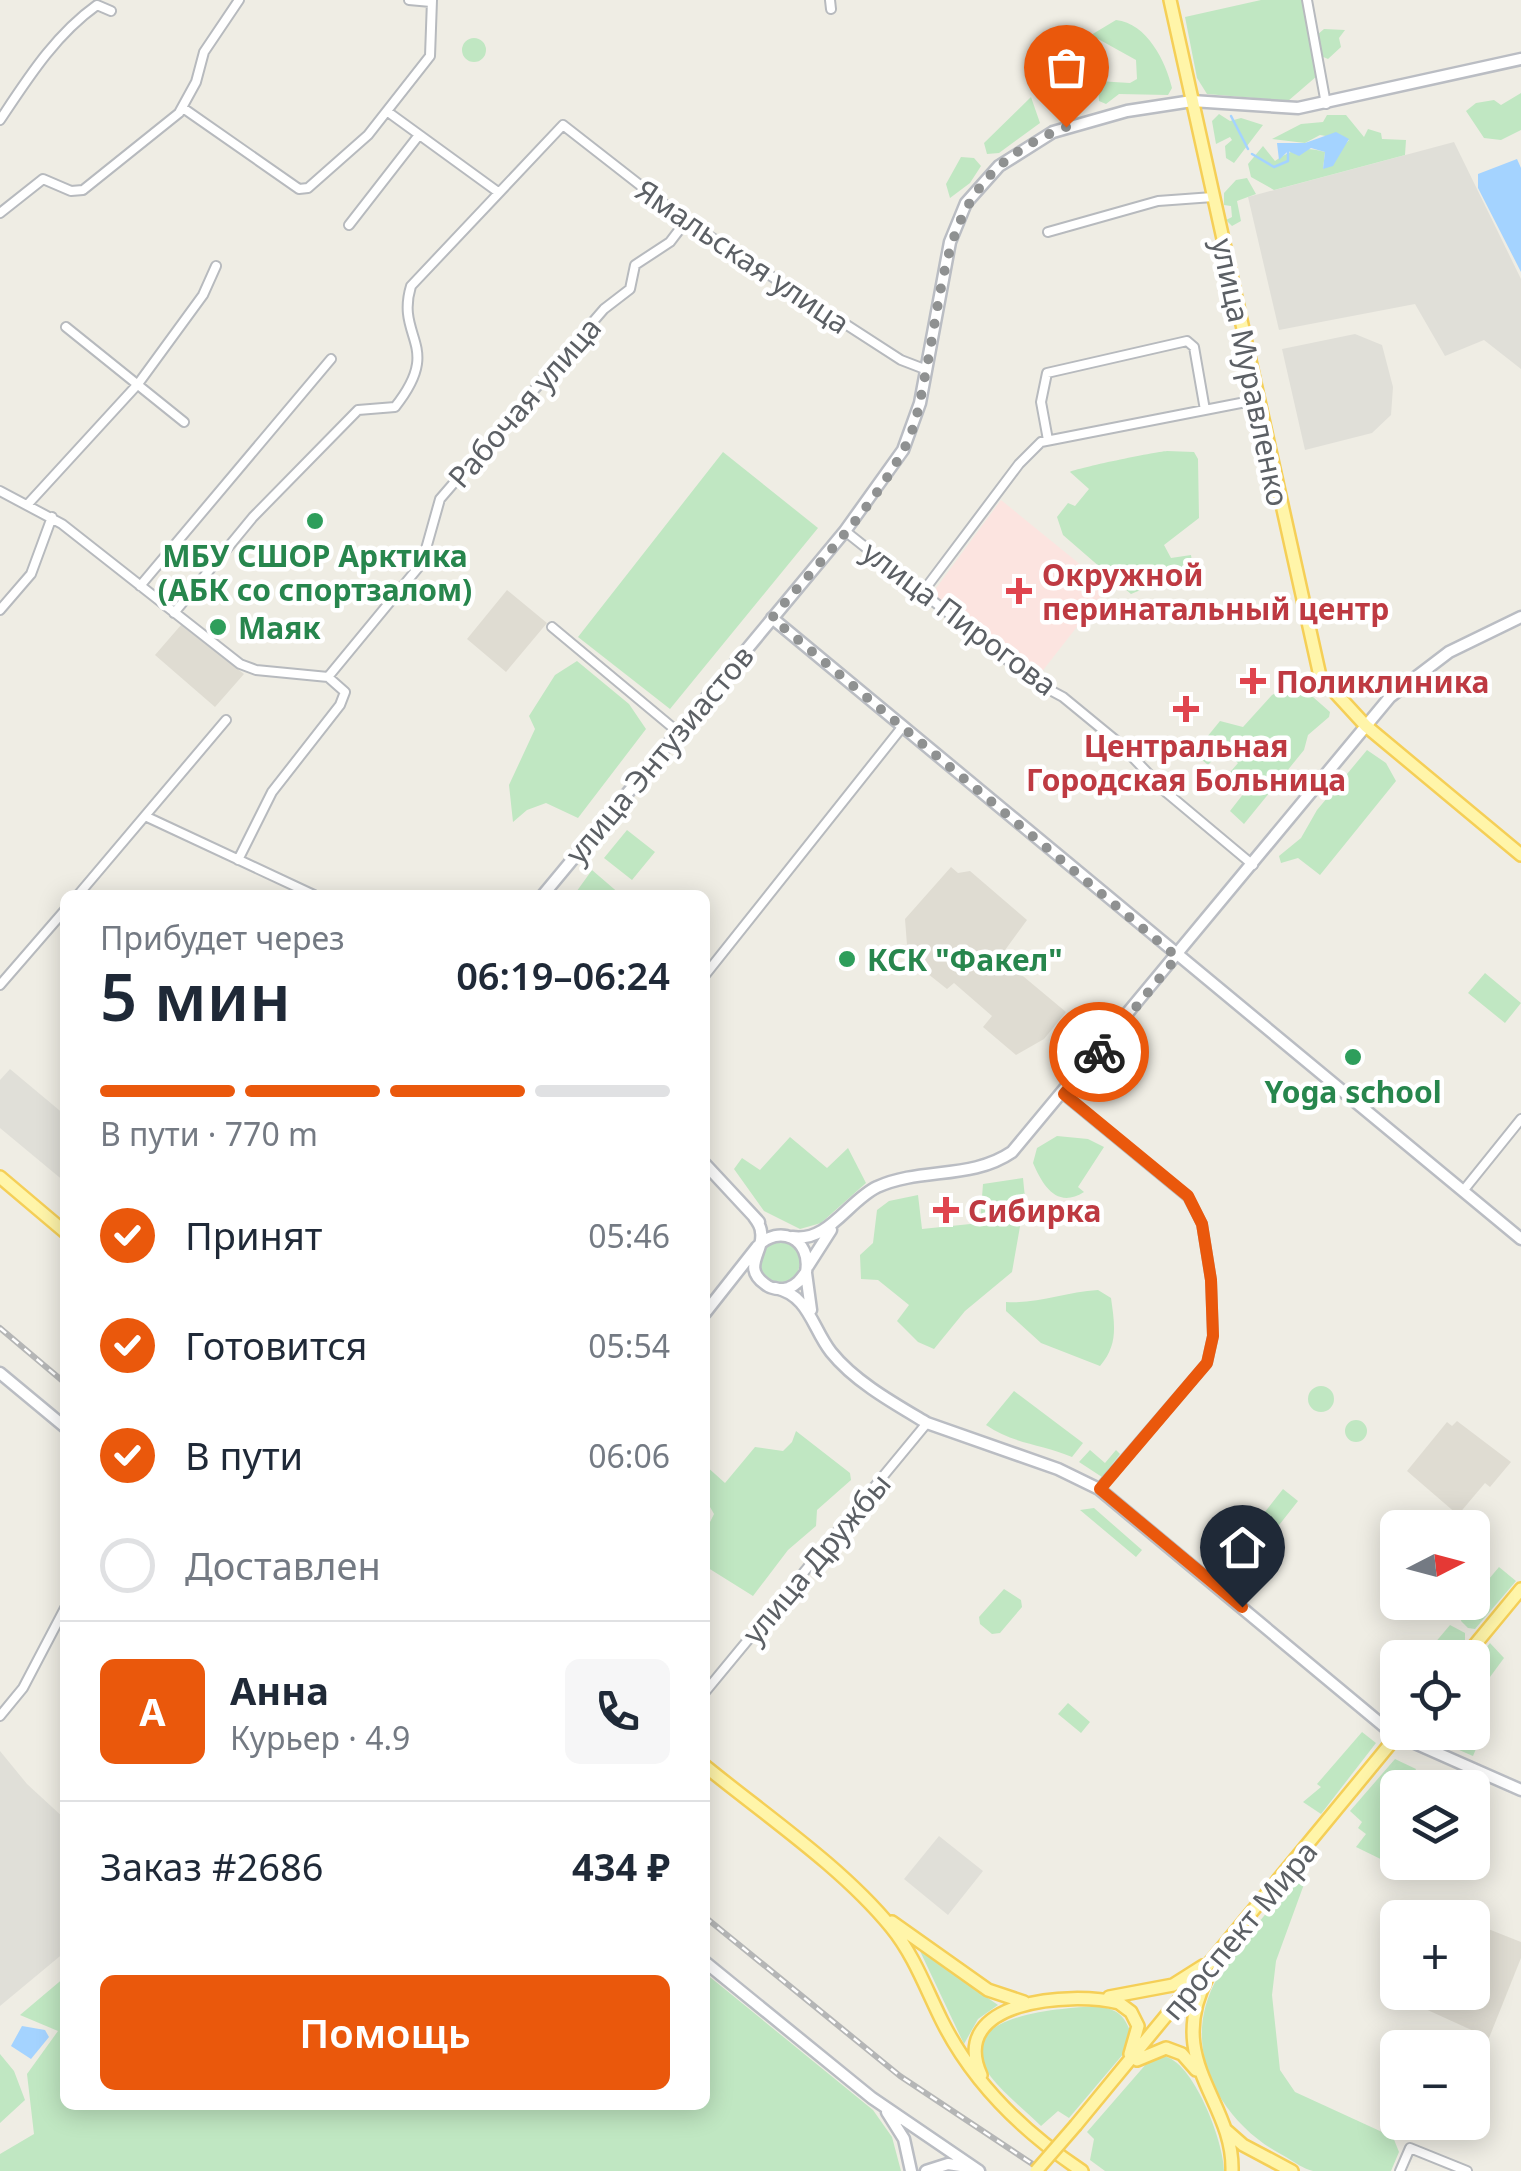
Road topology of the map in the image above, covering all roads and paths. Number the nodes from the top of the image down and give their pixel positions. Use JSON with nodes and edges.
{"nodes":[{"id":1,"x":239,"y":0,"type":"edge"},
{"id":2,"x":409,"y":0,"type":"edge"},
{"id":3,"x":1170,"y":0,"type":"edge"},
{"id":4,"x":1307,"y":0,"type":"edge"},
{"id":5,"x":431,"y":1,"type":"edge"},
{"id":6,"x":111,"y":12,"type":"dead end"},
{"id":7,"x":1521,"y":59,"type":"edge"},
{"id":8,"x":1192,"y":102,"type":"junction"},
{"id":9,"x":1326,"y":104,"type":"junction"},
{"id":10,"x":183,"y":108,"type":"junction"},
{"id":11,"x":388,"y":112,"type":"junction"},
{"id":12,"x":0,"y":120,"type":"edge"},
{"id":13,"x":419,"y":135,"type":"junction"},
{"id":14,"x":498,"y":192,"type":"junction"},
{"id":15,"x":1213,"y":197,"type":"junction"},
{"id":16,"x":0,"y":213,"type":"edge"},
{"id":17,"x":686,"y":221,"type":"junction"},
{"id":18,"x":349,"y":225,"type":"dead end"},
{"id":19,"x":1048,"y":232,"type":"dead end"},
{"id":20,"x":216,"y":266,"type":"dead end"},
{"id":21,"x":66,"y":327,"type":"dead end"},
{"id":22,"x":331,"y":358,"type":"dead end"},
{"id":23,"x":926,"y":370,"type":"junction"},
{"id":24,"x":138,"y":384,"type":"junction"},
{"id":25,"x":1256,"y":400,"type":"junction"},
{"id":26,"x":1205,"y":410,"type":"junction"},
{"id":27,"x":184,"y":422,"type":"dead end"},
{"id":28,"x":1048,"y":440,"type":"junction"},
{"id":29,"x":0,"y":491,"type":"edge"},
{"id":30,"x":28,"y":504,"type":"junction"},
{"id":31,"x":52,"y":517,"type":"junction"},
{"id":32,"x":845,"y":531,"type":"junction"},
{"id":33,"x":140,"y":586,"type":"junction"},
{"id":34,"x":922,"y":593,"type":"junction"},
{"id":35,"x":0,"y":610,"type":"edge"},
{"id":36,"x":174,"y":614,"type":"junction"},
{"id":37,"x":1521,"y":617,"type":"edge"},
{"id":38,"x":772,"y":618,"type":"junction"},
{"id":39,"x":552,"y":627,"type":"dead end"},
{"id":40,"x":328,"y":677,"type":"junction"},
{"id":41,"x":226,"y":720,"type":"dead end"},
{"id":42,"x":903,"y":726,"type":"junction"},
{"id":43,"x":1366,"y":726,"type":"junction"},
{"id":44,"x":678,"y":732,"type":"junction"},
{"id":45,"x":146,"y":818,"type":"junction"},
{"id":46,"x":1521,"y":855,"type":"edge"},
{"id":47,"x":238,"y":860,"type":"junction"},
{"id":48,"x":1253,"y":865,"type":"junction"},
{"id":49,"x":82,"y":890,"type":"edge"},
{"id":50,"x":303,"y":890,"type":"edge"},
{"id":51,"x":547,"y":890,"type":"edge"},
{"id":52,"x":60,"y":916,"type":"edge"},
{"id":53,"x":1177,"y":957,"type":"junction"},
{"id":54,"x":710,"y":969,"type":"edge"},
{"id":55,"x":0,"y":985,"type":"edge"},
{"id":56,"x":1064,"y":1094,"type":"junction"},
{"id":57,"x":1521,"y":1119,"type":"edge"},
{"id":58,"x":710,"y":1169,"type":"edge"},
{"id":59,"x":0,"y":1177,"type":"edge"},
{"id":60,"x":1463,"y":1191,"type":"junction"},
{"id":61,"x":842,"y":1214,"type":"junction"},
{"id":62,"x":754,"y":1217,"type":"junction"},
{"id":63,"x":60,"y":1228,"type":"edge"},
{"id":64,"x":786,"y":1236,"type":"junction"},
{"id":65,"x":1521,"y":1239,"type":"edge"},
{"id":66,"x":757,"y":1247,"type":"junction"},
{"id":67,"x":806,"y":1269,"type":"junction"},
{"id":68,"x":731,"y":1282,"type":"junction"},
{"id":69,"x":770,"y":1286,"type":"junction"},
{"id":70,"x":710,"y":1307,"type":"edge"},
{"id":71,"x":814,"y":1321,"type":"junction"},
{"id":72,"x":0,"y":1374,"type":"edge"},
{"id":73,"x":60,"y":1423,"type":"edge"},
{"id":74,"x":927,"y":1423,"type":"junction"},
{"id":75,"x":1100,"y":1489,"type":"junction"},
{"id":76,"x":1521,"y":1589,"type":"edge"},
{"id":77,"x":60,"y":1618,"type":"edge"},
{"id":78,"x":1479,"y":1640,"type":"edge"},
{"id":79,"x":710,"y":1686,"type":"edge"},
{"id":80,"x":0,"y":1716,"type":"edge"},
{"id":81,"x":1380,"y":1718,"type":"edge"},
{"id":82,"x":1386,"y":1750,"type":"edge"},
{"id":83,"x":1434,"y":1750,"type":"edge"},
{"id":84,"x":710,"y":1770,"type":"edge"},
{"id":85,"x":1521,"y":1790,"type":"edge"},
{"id":86,"x":873,"y":1907,"type":"junction"},
{"id":87,"x":1222,"y":1951,"type":"junction"},
{"id":88,"x":710,"y":1966,"type":"edge"},
{"id":89,"x":1086,"y":2000,"type":"junction"},
{"id":90,"x":1037,"y":2002,"type":"junction"},
{"id":91,"x":1121,"y":2072,"type":"junction"},
{"id":92,"x":1204,"y":2085,"type":"junction"},
{"id":93,"x":987,"y":2087,"type":"junction"},
{"id":94,"x":872,"y":2098,"type":"junction"},
{"id":95,"x":1220,"y":2122,"type":"junction"},
{"id":96,"x":978,"y":2170,"type":"edge"},
{"id":97,"x":911,"y":2171,"type":"edge"},
{"id":98,"x":926,"y":2171,"type":"edge"},
{"id":99,"x":1036,"y":2171,"type":"edge"},
{"id":100,"x":1082,"y":2171,"type":"edge"},
{"id":101,"x":1232,"y":2171,"type":"edge"},
{"id":102,"x":1292,"y":2171,"type":"edge"},
{"id":103,"x":1400,"y":2171,"type":"edge"},
{"id":104,"x":1467,"y":2171,"type":"edge"}],
"edges":[{"from":1,"to":10,"type":"street"},
{"from":2,"to":5,"type":"street"},
{"from":3,"to":8,"type":"main road","name":"улица Муравленко"},
{"from":4,"to":9,"type":"street"},
{"from":5,"to":11,"type":"street"},
{"from":6,"to":12,"type":"street"},
{"from":7,"to":9,"type":"main road","name":"улица Энтузиастов"},
{"from":8,"to":9,"type":"main road","name":"улица Энтузиастов"},
{"from":8,"to":15,"type":"main road","name":"улица Муравленко"},
{"from":8,"to":23,"type":"main road","name":"улица Энтузиастов"},
{"from":10,"to":11,"type":"street"},
{"from":10,"to":16,"type":"street"},
{"from":11,"to":13,"type":"street"},
{"from":13,"to":14,"type":"street"},
{"from":13,"to":18,"type":"street"},
{"from":14,"to":17,"type":"street","name":"Ямальская улица"},
{"from":14,"to":36,"type":"street"},
{"from":15,"to":19,"type":"street"},
{"from":15,"to":25,"type":"main road","name":"улица Муравленко"},
{"from":17,"to":23,"type":"street","name":"Ямальская улица"},
{"from":17,"to":40,"type":"street","name":"Рабочая улица"},
{"from":20,"to":24,"type":"street"},
{"from":21,"to":24,"type":"street"},
{"from":22,"to":33,"type":"street"},
{"from":23,"to":32,"type":"main road","name":"улица Энтузиастов"},
{"from":24,"to":27,"type":"street"},
{"from":24,"to":30,"type":"street"},
{"from":25,"to":26,"type":"street"},
{"from":25,"to":43,"type":"main road","name":"улица Муравленко"},
{"from":26,"to":28,"type":"street"},
{"from":26,"to":28,"type":"street"},
{"from":28,"to":34,"type":"street"},
{"from":29,"to":30,"type":"street"},
{"from":30,"to":31,"type":"street"},
{"from":31,"to":33,"type":"street"},
{"from":31,"to":35,"type":"street"},
{"from":32,"to":34,"type":"street","name":"улица Пирогова"},
{"from":32,"to":38,"type":"main road","name":"улица Энтузиастов"},
{"from":33,"to":36,"type":"street"},
{"from":34,"to":48,"type":"street","name":"улица Пирогова"},
{"from":36,"to":40,"type":"street"},
{"from":37,"to":43,"type":"main road"},
{"from":38,"to":42,"type":"main road"},
{"from":38,"to":44,"type":"main road","name":"улица Энтузиастов"},
{"from":39,"to":44,"type":"street"},
{"from":40,"to":47,"type":"street"},
{"from":41,"to":45,"type":"street"},
{"from":42,"to":53,"type":"main road"},
{"from":42,"to":54,"type":"street"},
{"from":43,"to":46,"type":"main road","name":"улица Муравленко"},
{"from":43,"to":48,"type":"main road"},
{"from":44,"to":51,"type":"main road","name":"улица Энтузиастов"},
{"from":45,"to":47,"type":"street"},
{"from":45,"to":49,"type":"street"},
{"from":47,"to":50,"type":"street"},
{"from":48,"to":53,"type":"main road"},
{"from":52,"to":55,"type":"street"},
{"from":53,"to":56,"type":"main road"},
{"from":53,"to":60,"type":"main road"},
{"from":56,"to":61,"type":"main road"},
{"from":56,"to":75,"type":"street"},
{"from":57,"to":60,"type":"street"},
{"from":58,"to":62,"type":"main road"},
{"from":59,"to":63,"type":"main road"},
{"from":60,"to":65,"type":"main road"},
{"from":61,"to":64,"type":"main road"},
{"from":61,"to":67,"type":"main road"},
{"from":62,"to":64,"type":"main road"},
{"from":62,"to":66,"type":"main road"},
{"from":64,"to":66,"type":"main road"},
{"from":64,"to":67,"type":"main road"},
{"from":66,"to":68,"type":"main road"},
{"from":66,"to":69,"type":"main road"},
{"from":67,"to":69,"type":"main road"},
{"from":67,"to":71,"type":"main road"},
{"from":68,"to":69,"type":"main road"},
{"from":68,"to":70,"type":"main road"},
{"from":69,"to":71,"type":"main road"},
{"from":71,"to":74,"type":"main road"},
{"from":72,"to":73,"type":"main road"},
{"from":74,"to":75,"type":"main road"},
{"from":74,"to":79,"type":"street","name":"улица Дружбы"},
{"from":75,"to":81,"type":"main road"},
{"from":76,"to":78,"type":"main road"},
{"from":77,"to":80,"type":"street"},
{"from":82,"to":87,"type":"main road","name":"проспект Мира"},
{"from":83,"to":85,"type":"main road"},
{"from":84,"to":86,"type":"main road"},
{"from":86,"to":90,"type":"main road"},
{"from":86,"to":93,"type":"main road"},
{"from":87,"to":89,"type":"main road"},
{"from":87,"to":91,"type":"main road","name":"проспект Мира"},
{"from":87,"to":92,"type":"main road"},
{"from":88,"to":94,"type":"main road"},
{"from":89,"to":90,"type":"main road"},
{"from":89,"to":91,"type":"main road"},
{"from":90,"to":93,"type":"main road"},
{"from":91,"to":92,"type":"main road"},
{"from":91,"to":99,"type":"main road","name":"проспект Мира","bridge":true},
{"from":92,"to":95,"type":"main road"},
{"from":93,"to":100,"type":"main road"},
{"from":94,"to":96,"type":"main road"},
{"from":94,"to":97,"type":"main road"},
{"from":95,"to":101,"type":"main road"},
{"from":95,"to":102,"type":"main road"},
{"from":96,"to":98,"type":"main road"},
{"from":103,"to":104,"type":"street"}]}
